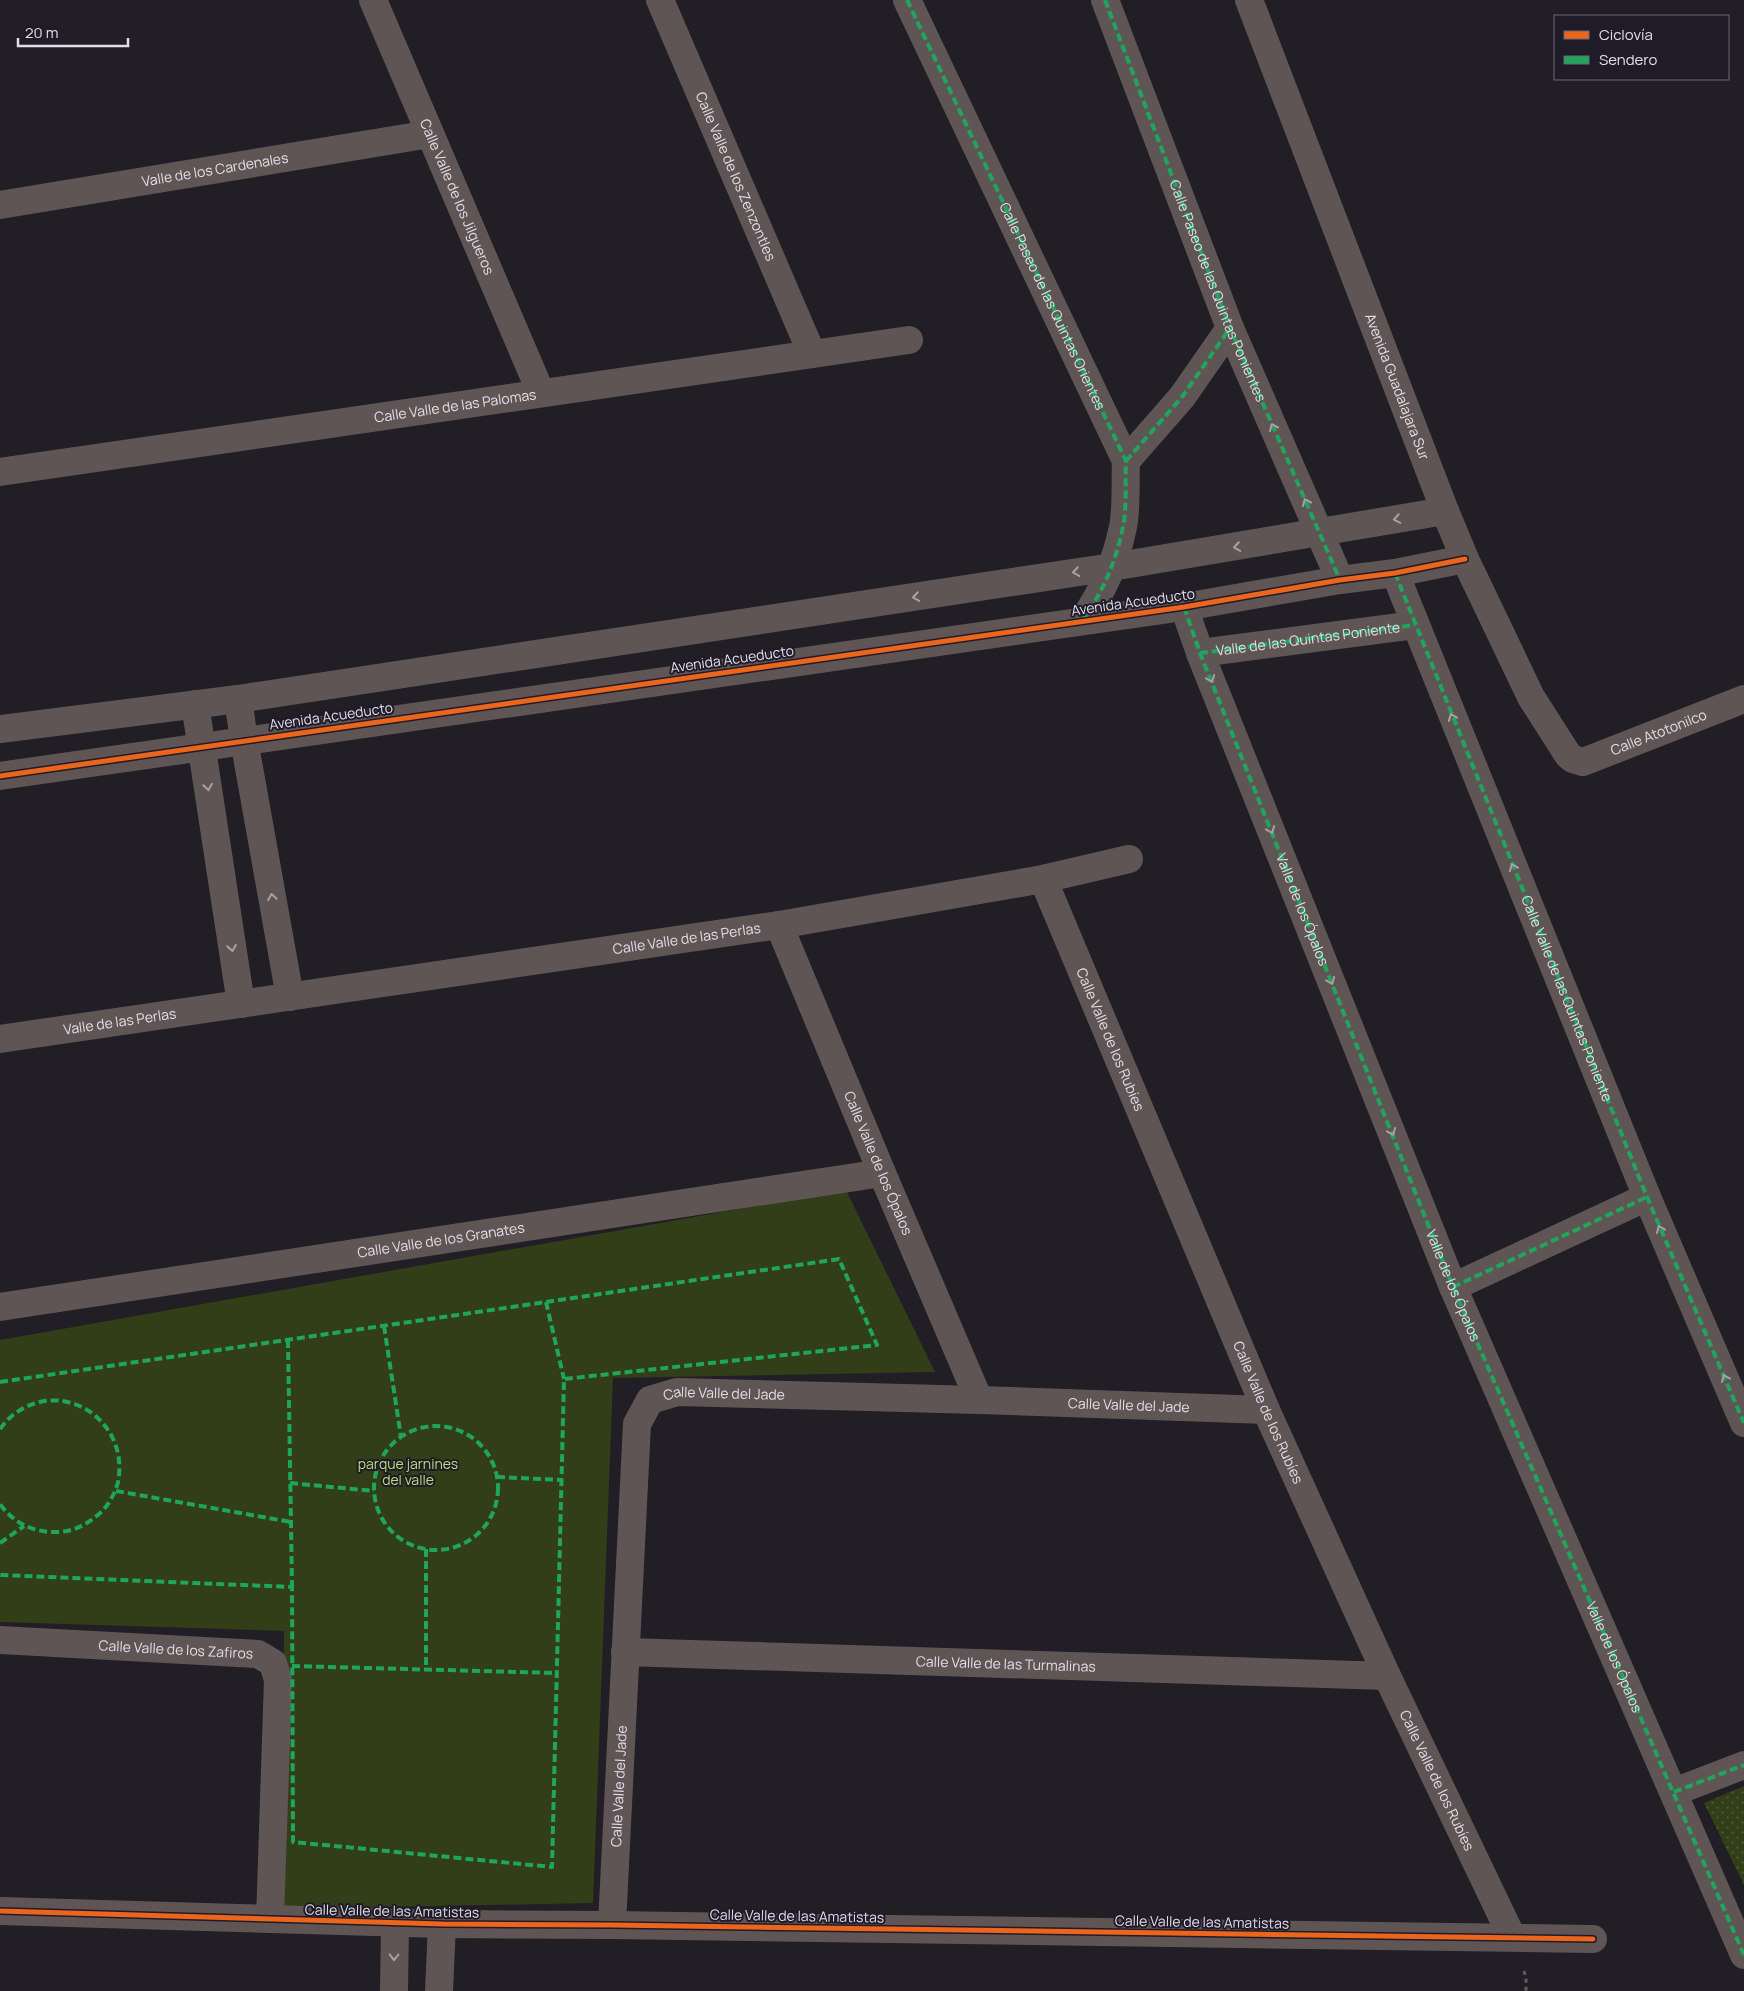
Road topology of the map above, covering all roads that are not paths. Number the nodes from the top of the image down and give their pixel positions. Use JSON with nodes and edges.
{"nodes":[{"id":1,"x":373,"y":0,"type":"edge"},
{"id":2,"x":660,"y":0,"type":"edge"},
{"id":3,"x":907,"y":0,"type":"edge"},
{"id":4,"x":1105,"y":0,"type":"edge"},
{"id":5,"x":1249,"y":0,"type":"edge"},
{"id":6,"x":430,"y":134,"type":"junction"},
{"id":7,"x":0,"y":205,"type":"edge"},
{"id":8,"x":1230,"y":328,"type":"junction"},
{"id":9,"x":909,"y":340,"type":"dead end"},
{"id":10,"x":812,"y":354,"type":"junction"},
{"id":11,"x":541,"y":393,"type":"junction"},
{"id":12,"x":1126,"y":461,"type":"junction"},
{"id":13,"x":0,"y":472,"type":"edge"},
{"id":14,"x":1445,"y":511,"type":"junction"},
{"id":15,"x":1319,"y":533,"type":"junction"},
{"id":16,"x":1465,"y":559,"type":"junction"},
{"id":17,"x":1112,"y":567,"type":"junction"},
{"id":18,"x":1395,"y":573,"type":"junction"},
{"id":19,"x":1340,"y":580,"type":"junction"},
{"id":20,"x":1184,"y":607,"type":"junction"},
{"id":21,"x":1083,"y":620,"type":"junction"},
{"id":22,"x":1415,"y":625,"type":"junction"},
{"id":23,"x":1200,"y":653,"type":"junction"},
{"id":24,"x":238,"y":699,"type":"junction"},
{"id":25,"x":1744,"y":699,"type":"edge"},
{"id":26,"x":195,"y":704,"type":"junction"},
{"id":27,"x":0,"y":729,"type":"edge"},
{"id":28,"x":244,"y":740,"type":"junction"},
{"id":29,"x":202,"y":747,"type":"junction"},
{"id":30,"x":1573,"y":759,"type":"joint"},
{"id":31,"x":0,"y":776,"type":"edge"},
{"id":32,"x":1129,"y":859,"type":"dead end"},
{"id":33,"x":1043,"y":879,"type":"junction"},
{"id":34,"x":779,"y":925,"type":"junction"},
{"id":35,"x":290,"y":997,"type":"junction"},
{"id":36,"x":240,"y":1004,"type":"junction"},
{"id":37,"x":0,"y":1039,"type":"edge"},
{"id":38,"x":882,"y":1173,"type":"junction"},
{"id":39,"x":1647,"y":1197,"type":"junction"},
{"id":40,"x":1453,"y":1287,"type":"junction"},
{"id":41,"x":0,"y":1307,"type":"edge"},
{"id":42,"x":979,"y":1400,"type":"junction"},
{"id":43,"x":1266,"y":1410,"type":"junction"},
{"id":44,"x":1744,"y":1422,"type":"edge"},
{"id":45,"x":0,"y":1640,"type":"edge"},
{"id":46,"x":625,"y":1652,"type":"junction"},
{"id":47,"x":1387,"y":1676,"type":"junction"},
{"id":48,"x":1744,"y":1765,"type":"edge"},
{"id":49,"x":1674,"y":1792,"type":"junction"},
{"id":50,"x":0,"y":1910,"type":"edge"},
{"id":51,"x":270,"y":1919,"type":"junction"},
{"id":52,"x":395,"y":1923,"type":"junction"},
{"id":53,"x":442,"y":1924,"type":"junction"},
{"id":54,"x":612,"y":1924,"type":"junction"},
{"id":55,"x":1512,"y":1937,"type":"junction"},
{"id":56,"x":1593,"y":1939,"type":"dead end"},
{"id":57,"x":1744,"y":1955,"type":"edge"},
{"id":58,"x":394,"y":1991,"type":"edge"},
{"id":59,"x":439,"y":1991,"type":"edge"}],
"edges":[{"from":1,"to":6,"type":"street","name":"Calle Valle de los Jilgueros"},
{"from":2,"to":10,"type":"street","name":"Calle Valle de los Zenzontles"},
{"from":3,"to":12,"type":"street","name":"Calle Paseo de las Quintas Orientes"},
{"from":4,"to":8,"type":"street","name":"Calle Paseo de las Quintas Ponientes"},
{"from":5,"to":14,"type":"street","name":"Avenida Guadalajara Sur"},
{"from":6,"to":7,"type":"street","name":"Valle de los Cardenales"},
{"from":6,"to":11,"type":"street","name":"Calle Valle de los Jilgueros"},
{"from":8,"to":12,"type":"street"},
{"from":15,"to":8,"type":"street","name":"Calle Paseo de las Quintas Ponientes","one_way":true},
{"from":9,"to":10,"type":"street","name":"Calle Valle de las Palomas"},
{"from":10,"to":11,"type":"street","name":"Calle Valle de las Palomas"},
{"from":11,"to":13,"type":"street","name":"Calle Valle de las Palomas"},
{"from":12,"to":17,"type":"street","name":"Calle Paseo de las Quintas Orientes"},
{"from":14,"to":15,"type":"street","one_way":true},
{"from":14,"to":16,"type":"street","name":"Avenida Guadalajara Sur"},
{"from":15,"to":17,"type":"street","one_way":true},
{"from":15,"to":19,"type":"street","name":"Calle Paseo de las Quintas Ponientes"},
{"from":16,"to":18,"type":"street","name":"Avenida Acueducto"},
{"from":16,"to":30,"type":"street","name":"Avenida Guadalajara Sur"},
{"from":17,"to":21,"type":"street","name":"Calle Paseo de las Quintas Orientes"},
{"from":17,"to":24,"type":"street","one_way":true},
{"from":18,"to":19,"type":"street","name":"Avenida Acueducto"},
{"from":18,"to":22,"type":"street","name":"Calle Valle de las Quintas Poniente"},
{"from":19,"to":20,"type":"street","name":"Avenida Acueducto"},
{"from":20,"to":21,"type":"street","name":"Avenida Acueducto"},
{"from":20,"to":23,"type":"street","name":"Valle de los Ópalos"},
{"from":21,"to":28,"type":"street","name":"Avenida Acueducto"},
{"from":22,"to":23,"type":"street","name":"Valle de las Quintas Poniente"},
{"from":39,"to":22,"type":"street","name":"Calle Valle de las Quintas Poniente","one_way":true},
{"from":23,"to":40,"type":"street","name":"Valle de los Ópalos","one_way":true},
{"from":24,"to":26,"type":"street"},
{"from":24,"to":28,"type":"street"},
{"from":25,"to":30,"type":"street","name":"Calle Atotonilco"},
{"from":26,"to":27,"type":"street"},
{"from":26,"to":29,"type":"street"},
{"from":28,"to":29,"type":"street","name":"Avenida Acueducto"},
{"from":35,"to":28,"type":"street","one_way":true},
{"from":29,"to":31,"type":"street","name":"Avenida Acueducto"},
{"from":29,"to":36,"type":"street","one_way":true},
{"from":32,"to":33,"type":"street","name":"Calle Valle de las Perlas"},
{"from":33,"to":34,"type":"street","name":"Calle Valle de las Perlas"},
{"from":33,"to":43,"type":"street","name":"Calle Valle de los Rubíes"},
{"from":34,"to":35,"type":"street","name":"Calle Valle de las Perlas"},
{"from":34,"to":38,"type":"street","name":"Calle Valle de los Ópalos"},
{"from":35,"to":36,"type":"street","name":"Calle Valle de las Perlas"},
{"from":36,"to":37,"type":"street","name":"Valle de las Perlas"},
{"from":38,"to":41,"type":"street","name":"Calle Valle de los Granates"},
{"from":38,"to":42,"type":"street","name":"Calle Valle de los Ópalos"},
{"from":39,"to":40,"type":"street"},
{"from":44,"to":39,"type":"street","name":"Calle Valle de las Quintas Poniente","one_way":true},
{"from":40,"to":49,"type":"street","name":"Valle de los Ópalos"},
{"from":42,"to":43,"type":"street","name":"Calle Valle del Jade"},
{"from":42,"to":46,"type":"street","name":"Calle Valle del Jade"},
{"from":43,"to":47,"type":"street","name":"Calle Valle de los Rubíes"},
{"from":45,"to":51,"type":"street","name":"Calle Valle de los Zafiros"},
{"from":46,"to":47,"type":"street","name":"Calle Valle de las Turmalinas"},
{"from":46,"to":54,"type":"street","name":"Calle Valle del Jade"},
{"from":47,"to":55,"type":"street","name":"Calle Valle de los Rubíes"},
{"from":48,"to":49,"type":"street"},
{"from":49,"to":57,"type":"street","name":"Valle de los Ópalos"},
{"from":50,"to":51,"type":"street","name":"Calle Valle de las Amatistas"},
{"from":51,"to":52,"type":"street","name":"Calle Valle de las Amatistas"},
{"from":52,"to":53,"type":"street","name":"Calle Valle de las Amatistas"},
{"from":52,"to":58,"type":"street","one_way":true},
{"from":53,"to":54,"type":"street","name":"Calle Valle de las Amatistas"},
{"from":53,"to":59,"type":"street"},
{"from":54,"to":55,"type":"street","name":"Calle Valle de las Amatistas"},
{"from":55,"to":56,"type":"street","name":"Calle Valle de las Amatistas"}]}
